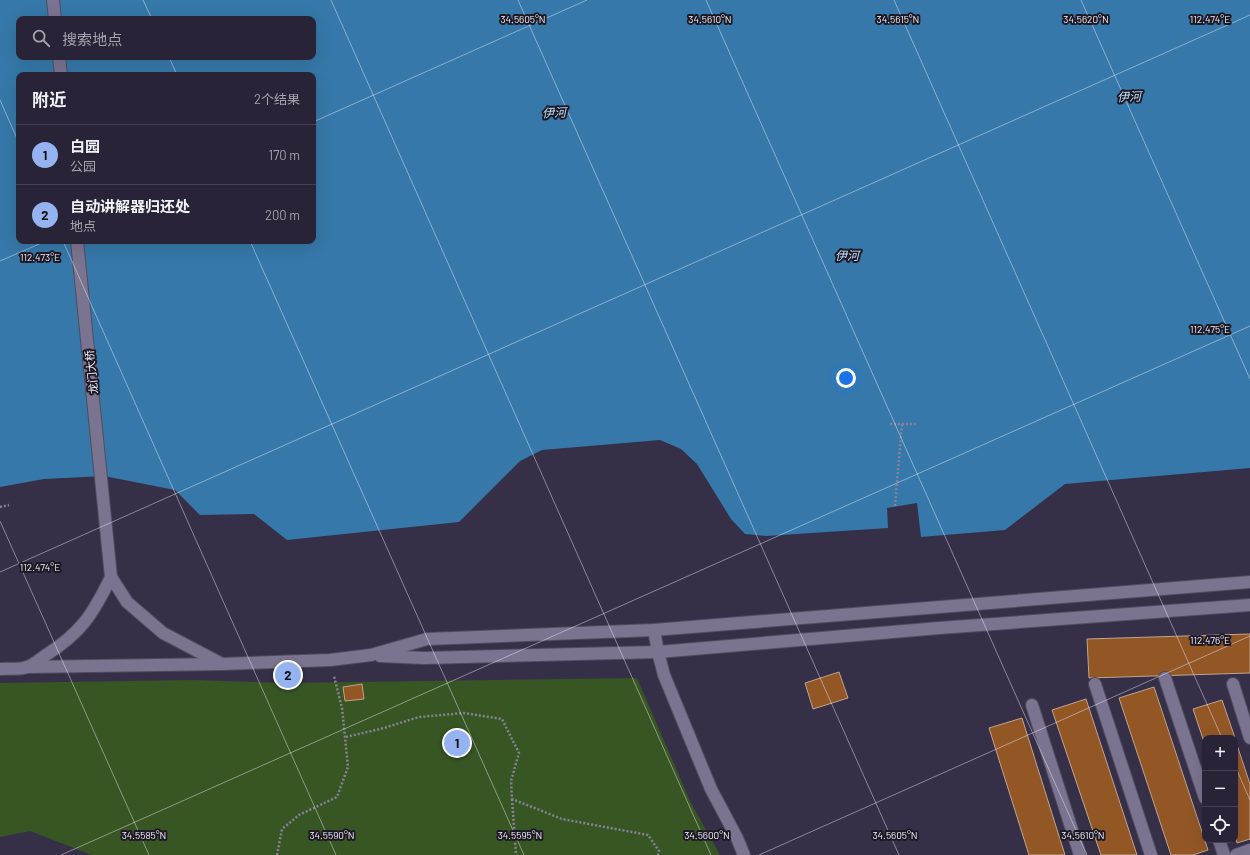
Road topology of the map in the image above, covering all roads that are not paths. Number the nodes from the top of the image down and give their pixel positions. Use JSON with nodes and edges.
{"nodes":[{"id":1,"x":53,"y":0,"type":"edge"},
{"id":2,"x":55,"y":16,"type":"edge"},
{"id":3,"x":59,"y":60,"type":"edge"},
{"id":4,"x":61,"y":72,"type":"edge"},
{"id":5,"x":77,"y":244,"type":"edge"},
{"id":6,"x":110,"y":577,"type":"junction"},
{"id":7,"x":1250,"y":582,"type":"edge"},
{"id":8,"x":1250,"y":605,"type":"edge"},
{"id":9,"x":654,"y":630,"type":"junction"},
{"id":10,"x":658,"y":652,"type":"junction"},
{"id":11,"x":371,"y":655,"type":"junction"},
{"id":12,"x":222,"y":664,"type":"junction"},
{"id":13,"x":27,"y":667,"type":"junction"},
{"id":14,"x":0,"y":669,"type":"edge"},
{"id":15,"x":1165,"y":678,"type":"dead end"},
{"id":16,"x":1095,"y":684,"type":"dead end"},
{"id":17,"x":1233,"y":684,"type":"dead end"},
{"id":18,"x":1032,"y":705,"type":"dead end"},
{"id":19,"x":1250,"y":738,"type":"edge"},
{"id":20,"x":1202,"y":789,"type":"edge"},
{"id":21,"x":1220,"y":843,"type":"edge"},
{"id":22,"x":1250,"y":850,"type":"edge"},
{"id":23,"x":744,"y":855,"type":"edge"},
{"id":24,"x":1080,"y":855,"type":"edge"},
{"id":25,"x":1151,"y":855,"type":"edge"},
{"id":26,"x":1224,"y":855,"type":"edge"},
{"id":27,"x":1236,"y":855,"type":"edge"}],
"edges":[{"from":1,"to":2,"type":"main road"},
{"from":3,"to":4,"type":"main road"},
{"from":5,"to":6,"type":"main road","name":"龙门大桥"},
{"from":6,"to":12,"type":"main road"},
{"from":6,"to":13,"type":"main road"},
{"from":7,"to":9,"type":"main road"},
{"from":8,"to":10,"type":"main road"},
{"from":9,"to":10,"type":"main road"},
{"from":9,"to":11,"type":"main road"},
{"from":10,"to":11,"type":"main road"},
{"from":10,"to":23,"type":"main road"},
{"from":11,"to":12,"type":"main road"},
{"from":12,"to":13,"type":"main road"},
{"from":13,"to":14,"type":"main road"},
{"from":15,"to":20,"type":"main road"},
{"from":16,"to":25,"type":"main road"},
{"from":17,"to":19,"type":"main road"},
{"from":18,"to":24,"type":"main road"},
{"from":21,"to":26,"type":"main road"},
{"from":22,"to":27,"type":"main road"}]}
